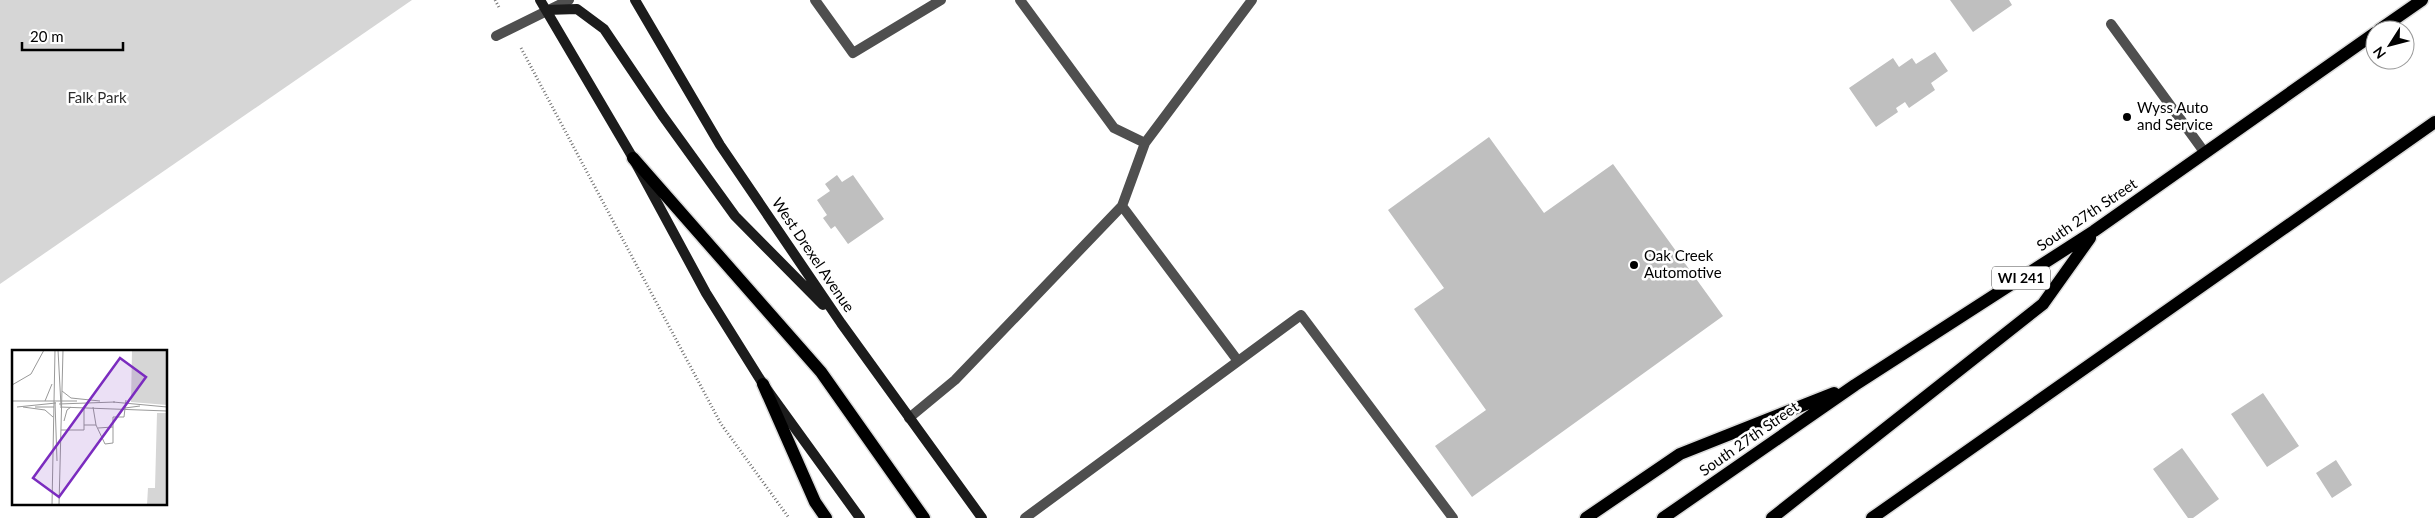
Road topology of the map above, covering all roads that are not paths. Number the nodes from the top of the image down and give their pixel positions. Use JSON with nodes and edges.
{"nodes":[{"id":1,"x":540,"y":0,"type":"edge"},
{"id":2,"x":570,"y":0,"type":"edge"},
{"id":3,"x":635,"y":0,"type":"edge"},
{"id":4,"x":815,"y":0,"type":"edge"},
{"id":5,"x":941,"y":0,"type":"edge"},
{"id":6,"x":1020,"y":0,"type":"edge"},
{"id":7,"x":1252,"y":0,"type":"edge"},
{"id":8,"x":2422,"y":0,"type":"edge"},
{"id":9,"x":546,"y":10,"type":"junction"},
{"id":10,"x":2393,"y":20,"type":"edge"},
{"id":11,"x":2111,"y":24,"type":"dead end"},
{"id":12,"x":496,"y":36,"type":"dead end"},
{"id":13,"x":2365,"y":40,"type":"edge"},
{"id":14,"x":2435,"y":122,"type":"edge"},
{"id":15,"x":1145,"y":143,"type":"junction"},
{"id":16,"x":2204,"y":153,"type":"junction"},
{"id":17,"x":632,"y":158,"type":"junction"},
{"id":18,"x":1122,"y":206,"type":"junction"},
{"id":19,"x":2094,"y":232,"type":"junction"},
{"id":20,"x":842,"y":323,"type":"junction"},
{"id":21,"x":1238,"y":361,"type":"junction"},
{"id":22,"x":763,"y":384,"type":"junction"},
{"id":23,"x":1856,"y":385,"type":"junction"},
{"id":24,"x":909,"y":418,"type":"junction"},
{"id":25,"x":826,"y":518,"type":"edge"},
{"id":26,"x":860,"y":518,"type":"edge"},
{"id":27,"x":924,"y":518,"type":"edge"},
{"id":28,"x":982,"y":518,"type":"edge"},
{"id":29,"x":1025,"y":518,"type":"edge"},
{"id":30,"x":1453,"y":518,"type":"edge"},
{"id":31,"x":1586,"y":518,"type":"edge"},
{"id":32,"x":1663,"y":518,"type":"edge"},
{"id":33,"x":1772,"y":518,"type":"edge"},
{"id":34,"x":1872,"y":518,"type":"edge"}],
"edges":[{"from":1,"to":9,"type":"street"},
{"from":2,"to":9,"type":"lane"},
{"from":3,"to":20,"type":"street","name":"West Drexel Avenue"},
{"from":4,"to":5,"type":"lane"},
{"from":6,"to":15,"type":"lane"},
{"from":7,"to":15,"type":"lane"},
{"from":8,"to":10,"type":"main road"},
{"from":9,"to":12,"type":"lane"},
{"from":9,"to":17,"type":"street"},
{"from":9,"to":20,"type":"street"},
{"from":11,"to":16,"type":"lane"},
{"from":13,"to":16,"type":"main road","name":"South 27th Street","number":"WI 241"},
{"from":14,"to":34,"type":"main road"},
{"from":15,"to":18,"type":"lane"},
{"from":16,"to":19,"type":"main road","name":"South 27th Street","number":"WI 241"},
{"from":17,"to":22,"type":"street"},
{"from":17,"to":27,"type":"main road"},
{"from":18,"to":21,"type":"lane"},
{"from":18,"to":24,"type":"lane"},
{"from":19,"to":23,"type":"main road","name":"South 27th Street","number":"WI 241"},
{"from":19,"to":33,"type":"main road"},
{"from":20,"to":24,"type":"street","name":"West Drexel Avenue"},
{"from":21,"to":29,"type":"lane"},
{"from":21,"to":30,"type":"lane"},
{"from":22,"to":25,"type":"main road"},
{"from":22,"to":26,"type":"street"},
{"from":23,"to":31,"type":"main road"},
{"from":23,"to":32,"type":"main road","name":"South 27th Street","number":"WI 241"},
{"from":24,"to":28,"type":"street","name":"West Drexel Avenue"}]}
